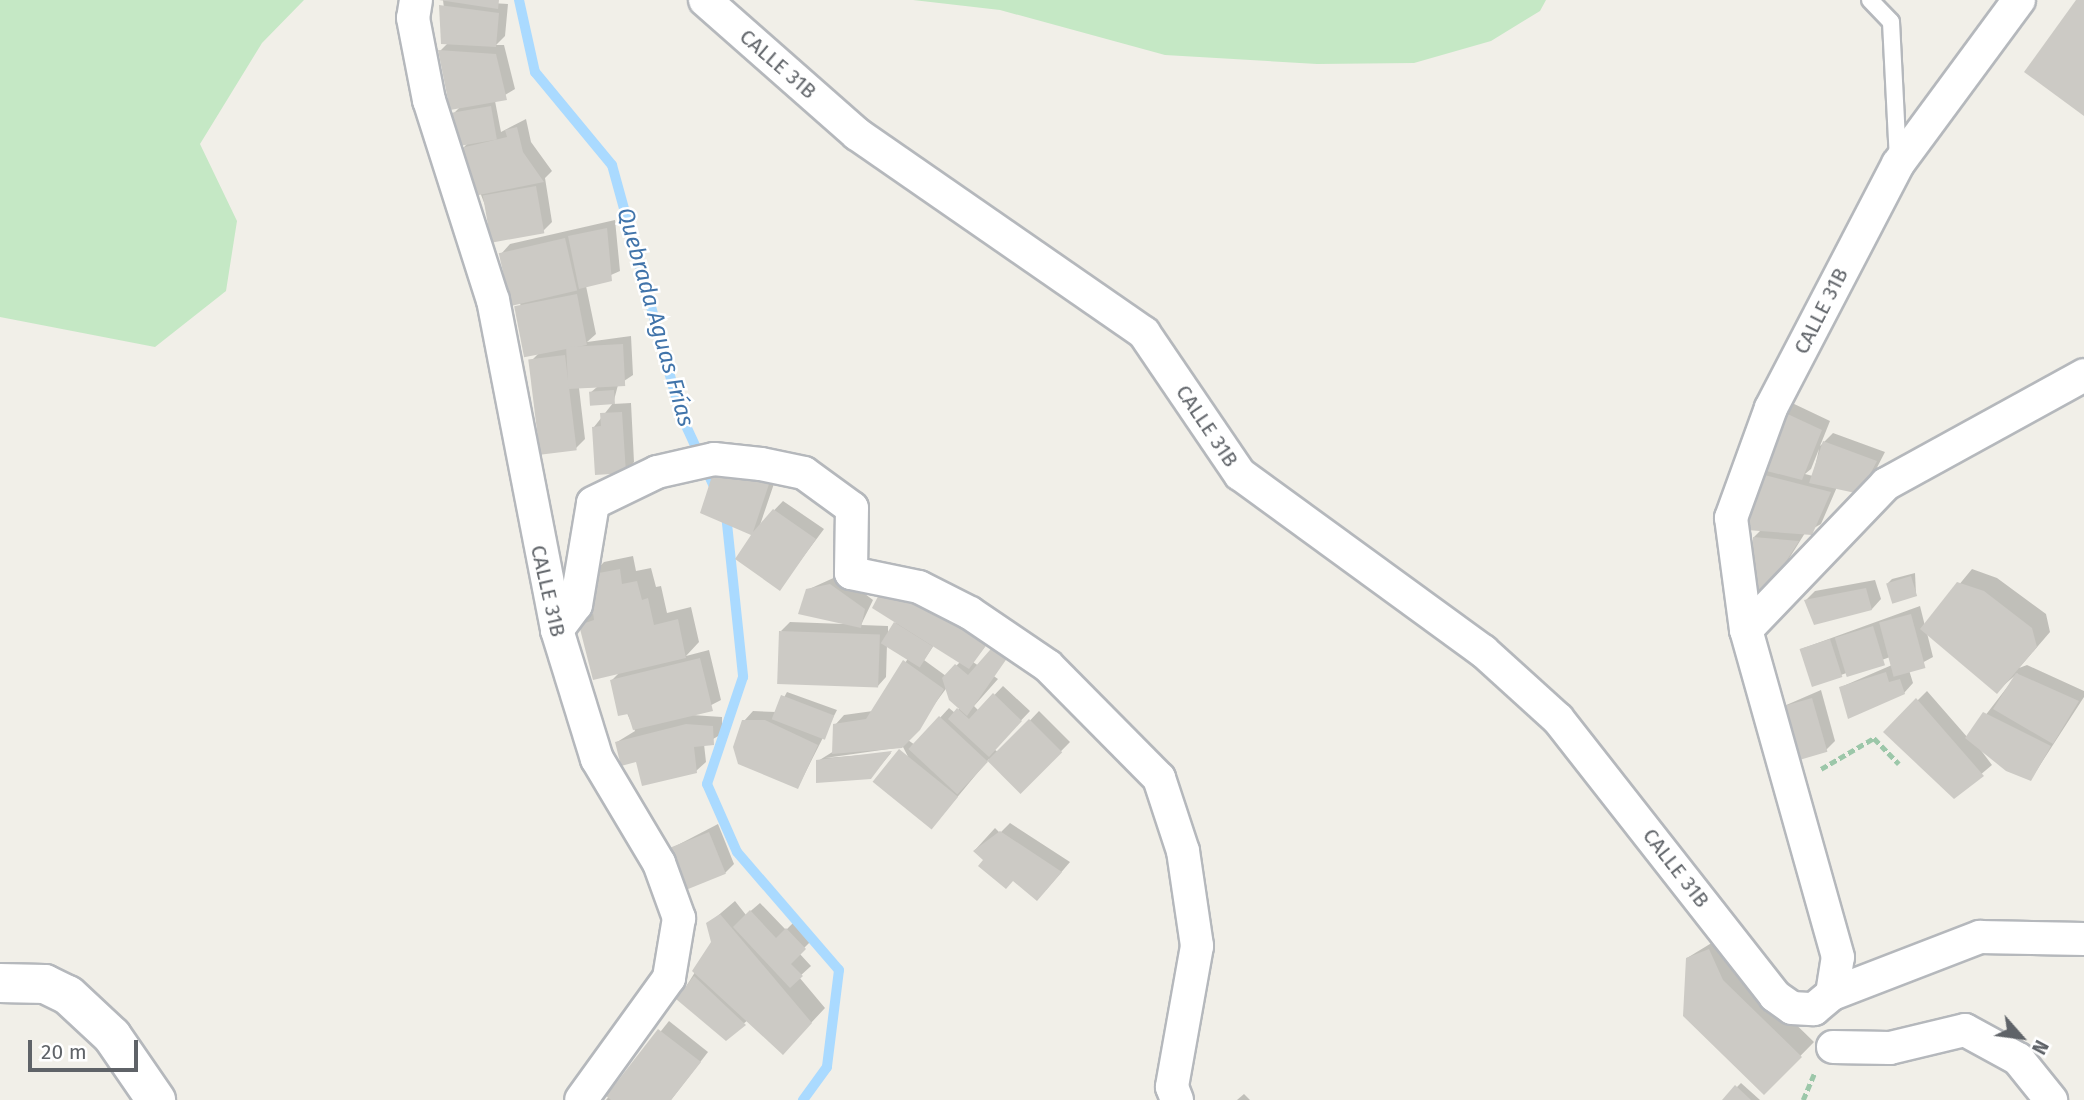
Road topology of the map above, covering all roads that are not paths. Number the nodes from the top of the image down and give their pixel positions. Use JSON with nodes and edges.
{"nodes":[{"id":1,"x":416,"y":0,"type":"edge"},
{"id":2,"x":705,"y":0,"type":"edge"},
{"id":3,"x":1870,"y":0,"type":"edge"},
{"id":4,"x":2019,"y":0,"type":"edge"},
{"id":5,"x":1898,"y":164,"type":"junction"},
{"id":6,"x":2084,"y":375,"type":"edge"},
{"id":7,"x":557,"y":630,"type":"junction"},
{"id":8,"x":1746,"y":630,"type":"junction"},
{"id":9,"x":2084,"y":939,"type":"edge"},
{"id":10,"x":0,"y":983,"type":"edge"},
{"id":11,"x":1832,"y":994,"type":"junction"},
{"id":12,"x":1833,"y":1047,"type":"dead end"},
{"id":13,"x":156,"y":1100,"type":"edge"},
{"id":14,"x":581,"y":1100,"type":"edge"},
{"id":15,"x":1177,"y":1100,"type":"edge"},
{"id":16,"x":2051,"y":1100,"type":"edge"}],
"edges":[{"from":1,"to":7,"type":"street","name":"CALLE 31B"},
{"from":2,"to":11,"type":"street","name":"CALLE 31B"},
{"from":3,"to":5,"type":"lane"},
{"from":4,"to":5,"type":"street","name":"CALLE 31B"},
{"from":5,"to":8,"type":"street","name":"CALLE 31B"},
{"from":6,"to":8,"type":"street"},
{"from":7,"to":14,"type":"street","name":"CALLE 31B"},
{"from":7,"to":15,"type":"street"},
{"from":8,"to":11,"type":"street","name":"CALLE 31B"},
{"from":9,"to":11,"type":"street"},
{"from":10,"to":13,"type":"street"},
{"from":12,"to":16,"type":"street"}]}
